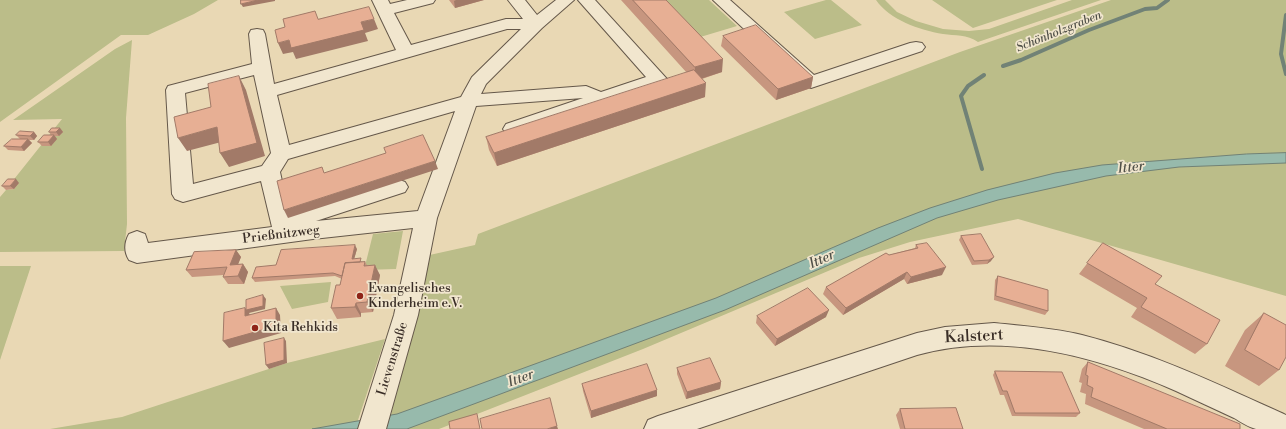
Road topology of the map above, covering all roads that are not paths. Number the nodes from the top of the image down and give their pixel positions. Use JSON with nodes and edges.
{"nodes":[{"id":1,"x":427,"y":0,"type":"edge"},
{"id":2,"x":516,"y":0,"type":"edge"},
{"id":3,"x":566,"y":0,"type":"edge"},
{"id":4,"x":586,"y":0,"type":"edge"},
{"id":5,"x":721,"y":0,"type":"edge"},
{"id":6,"x":383,"y":5,"type":"edge"},
{"id":7,"x":536,"y":24,"type":"junction"},
{"id":8,"x":257,"y":34,"type":"dead end"},
{"id":9,"x":916,"y":47,"type":"dead end"},
{"id":10,"x":406,"y":52,"type":"junction"},
{"id":11,"x":261,"y":67,"type":"junction"},
{"id":12,"x":267,"y":92,"type":"junction"},
{"id":13,"x":600,"y":99,"type":"junction"},
{"id":14,"x":468,"y":101,"type":"junction"},
{"id":15,"x":505,"y":132,"type":"edge"},
{"id":16,"x":275,"y":162,"type":"junction"},
{"id":17,"x":397,"y":187,"type":"dead end"},
{"id":18,"x":426,"y":218,"type":"junction"},
{"id":19,"x":137,"y":247,"type":"dead end"},
{"id":20,"x":375,"y":419,"type":"edge"},
{"id":21,"x":658,"y":429,"type":"edge"},
{"id":22,"x":1285,"y":429,"type":"edge"}],
"edges":[{"from":1,"to":6,"type":"street"},
{"from":2,"to":7,"type":"street"},
{"from":3,"to":7,"type":"street","name":"Lievenstraße"},
{"from":4,"to":13,"type":"street"},
{"from":5,"to":9,"type":"street"},
{"from":6,"to":10,"type":"street"},
{"from":7,"to":10,"type":"street"},
{"from":7,"to":14,"type":"street","name":"Lievenstraße"},
{"from":8,"to":11,"type":"street"},
{"from":10,"to":12,"type":"street"},
{"from":11,"to":12,"type":"street"},
{"from":11,"to":16,"type":"street"},
{"from":12,"to":16,"type":"street"},
{"from":13,"to":14,"type":"street"},
{"from":13,"to":15,"type":"street"},
{"from":14,"to":16,"type":"street"},
{"from":14,"to":18,"type":"street","name":"Lievenstraße"},
{"from":16,"to":17,"type":"street"},
{"from":18,"to":19,"type":"street","name":"Prießnitzweg"},
{"from":18,"to":20,"type":"street","name":"Lievenstraße"},
{"from":21,"to":22,"type":"street","name":"Kalstert"}]}
